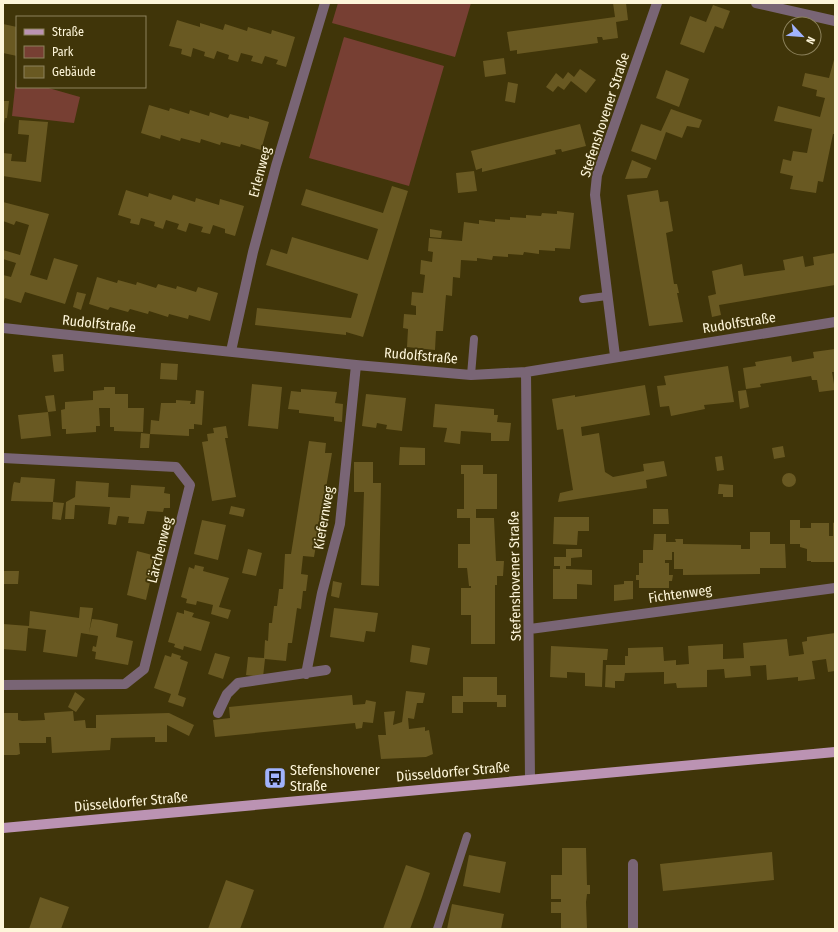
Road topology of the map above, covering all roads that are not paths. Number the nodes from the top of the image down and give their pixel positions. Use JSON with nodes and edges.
{"nodes":[{"id":1,"x":325,"y":3,"type":"edge"},
{"id":2,"x":656,"y":3,"type":"edge"},
{"id":3,"x":756,"y":3,"type":"edge"},
{"id":4,"x":835,"y":21,"type":"edge"},
{"id":5,"x":607,"y":296,"type":"junction"},
{"id":6,"x":583,"y":299,"type":"dead end"},
{"id":7,"x":835,"y":322,"type":"edge"},
{"id":8,"x":3,"y":328,"type":"edge"},
{"id":9,"x":474,"y":339,"type":"dead end"},
{"id":10,"x":231,"y":351,"type":"junction"},
{"id":11,"x":615,"y":356,"type":"junction"},
{"id":12,"x":356,"y":365,"type":"junction"},
{"id":13,"x":526,"y":372,"type":"junction"},
{"id":14,"x":471,"y":375,"type":"junction"},
{"id":15,"x":3,"y":458,"type":"edge"},
{"id":16,"x":835,"y":588,"type":"edge"},
{"id":17,"x":530,"y":629,"type":"junction"},
{"id":18,"x":326,"y":670,"type":"dead end"},
{"id":19,"x":306,"y":674,"type":"junction"},
{"id":20,"x":3,"y":685,"type":"edge"},
{"id":21,"x":218,"y":713,"type":"dead end"},
{"id":22,"x":835,"y":752,"type":"edge"},
{"id":23,"x":530,"y":779,"type":"junction"},
{"id":24,"x":3,"y":828,"type":"edge"},
{"id":25,"x":467,"y":836,"type":"dead end"},
{"id":26,"x":633,"y":864,"type":"dead end"},
{"id":27,"x":437,"y":929,"type":"edge"},
{"id":28,"x":633,"y":929,"type":"edge"}],
"edges":[{"from":1,"to":10,"type":"street","name":"Erlenweg"},
{"from":2,"to":5,"type":"street","name":"Stefenshovener Straße"},
{"from":3,"to":4,"type":"street"},
{"from":5,"to":6,"type":"lane"},
{"from":5,"to":11,"type":"street","name":"Stefenshovener Straße"},
{"from":7,"to":11,"type":"street","name":"Rudolfstraße"},
{"from":8,"to":10,"type":"street","name":"Rudolfstraße"},
{"from":9,"to":14,"type":"lane"},
{"from":10,"to":12,"type":"street","name":"Rudolfstraße"},
{"from":11,"to":13,"type":"street","name":"Rudolfstraße"},
{"from":12,"to":14,"type":"street","name":"Rudolfstraße"},
{"from":12,"to":19,"type":"street","name":"Kiefernweg"},
{"from":13,"to":14,"type":"street","name":"Rudolfstraße"},
{"from":13,"to":17,"type":"street","name":"Stefenshovener Straße"},
{"from":15,"to":20,"type":"street","name":"Lärchenweg"},
{"from":16,"to":17,"type":"street","name":"Fichtenweg"},
{"from":17,"to":23,"type":"street","name":"Stefenshovener Straße"},
{"from":18,"to":19,"type":"street"},
{"from":19,"to":21,"type":"street"},
{"from":22,"to":23,"type":"main road","name":"Düsseldorfer Straße"},
{"from":23,"to":24,"type":"main road","name":"Düsseldorfer Straße"},
{"from":25,"to":27,"type":"lane"},
{"from":26,"to":28,"type":"street"}]}
